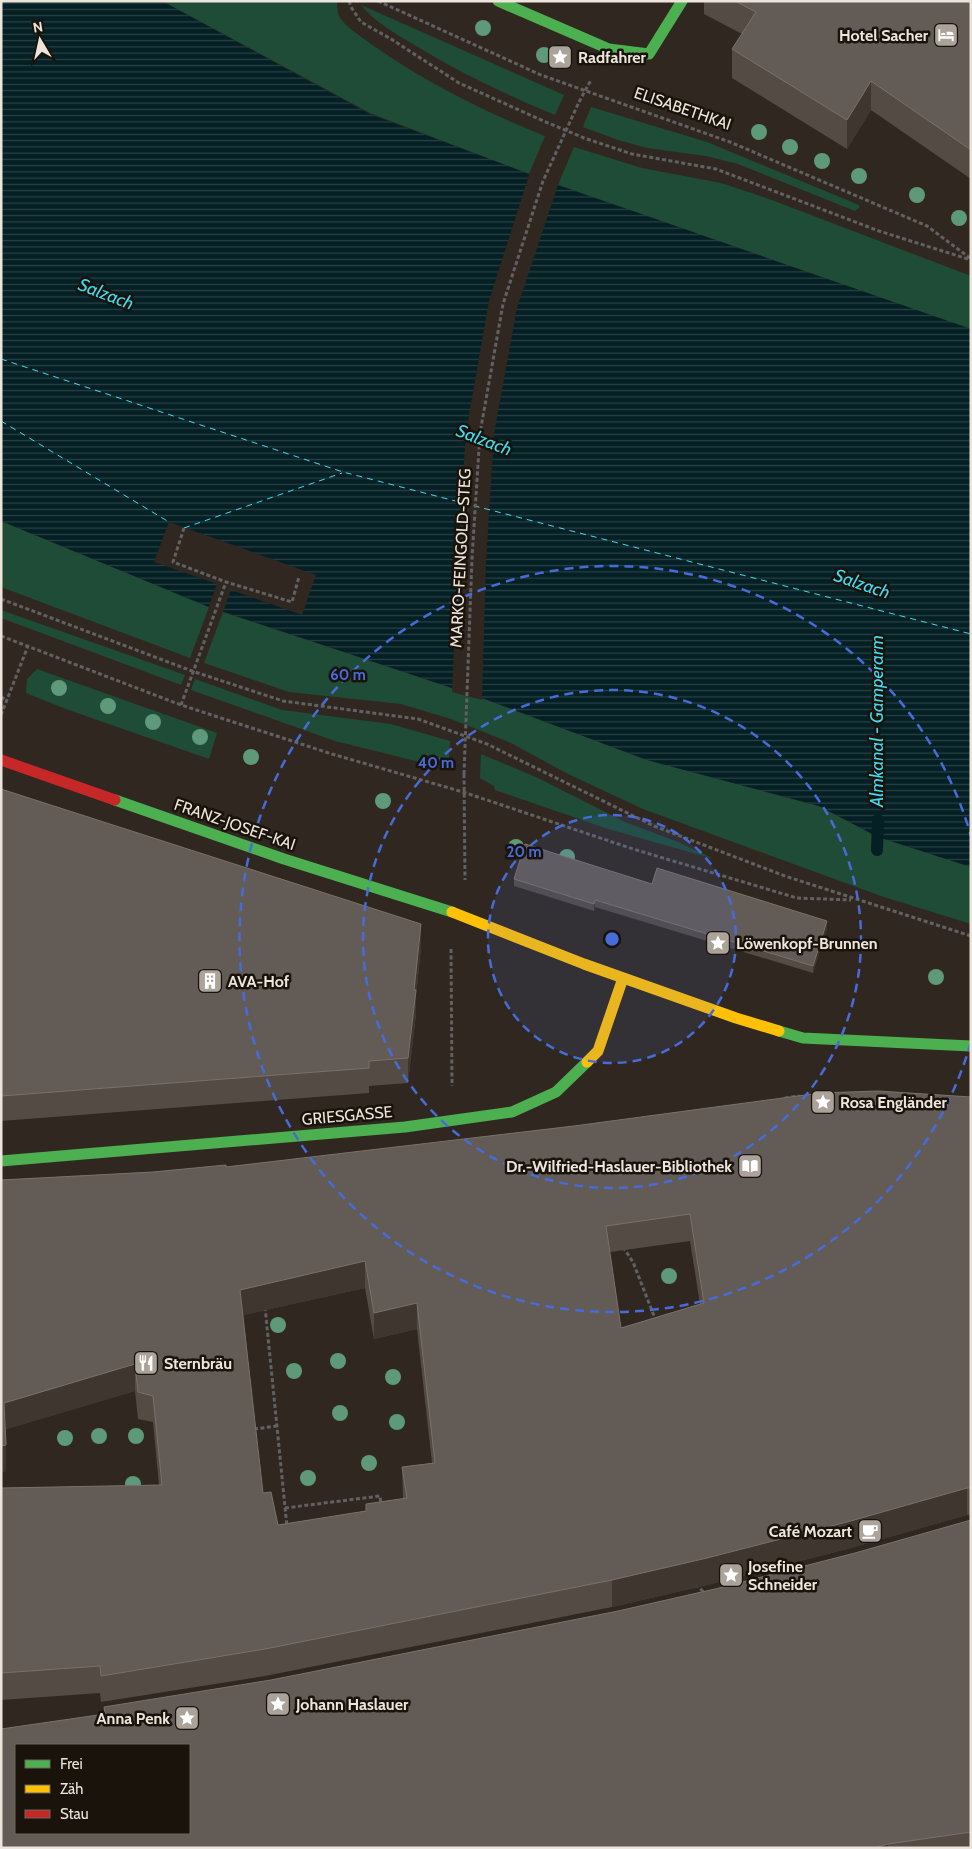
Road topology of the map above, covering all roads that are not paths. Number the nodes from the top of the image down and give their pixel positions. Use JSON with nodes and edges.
{"nodes":[{"id":1,"x":498,"y":1,"type":"edge"},
{"id":2,"x":682,"y":1,"type":"edge"},
{"id":3,"x":1,"y":760,"type":"edge"},
{"id":4,"x":623,"y":978,"type":"junction"},
{"id":5,"x":971,"y":1046,"type":"edge"},
{"id":6,"x":1,"y":1161,"type":"edge"}],
"edges":[{"from":1,"to":2,"type":"street"},
{"from":3,"to":4,"type":"street","name":"FRANZ-JOSEF-KAI"},
{"from":4,"to":5,"type":"street","name":"FRANZ-JOSEF-KAI"},
{"from":4,"to":6,"type":"street","name":"GRIESGASSE"}]}
